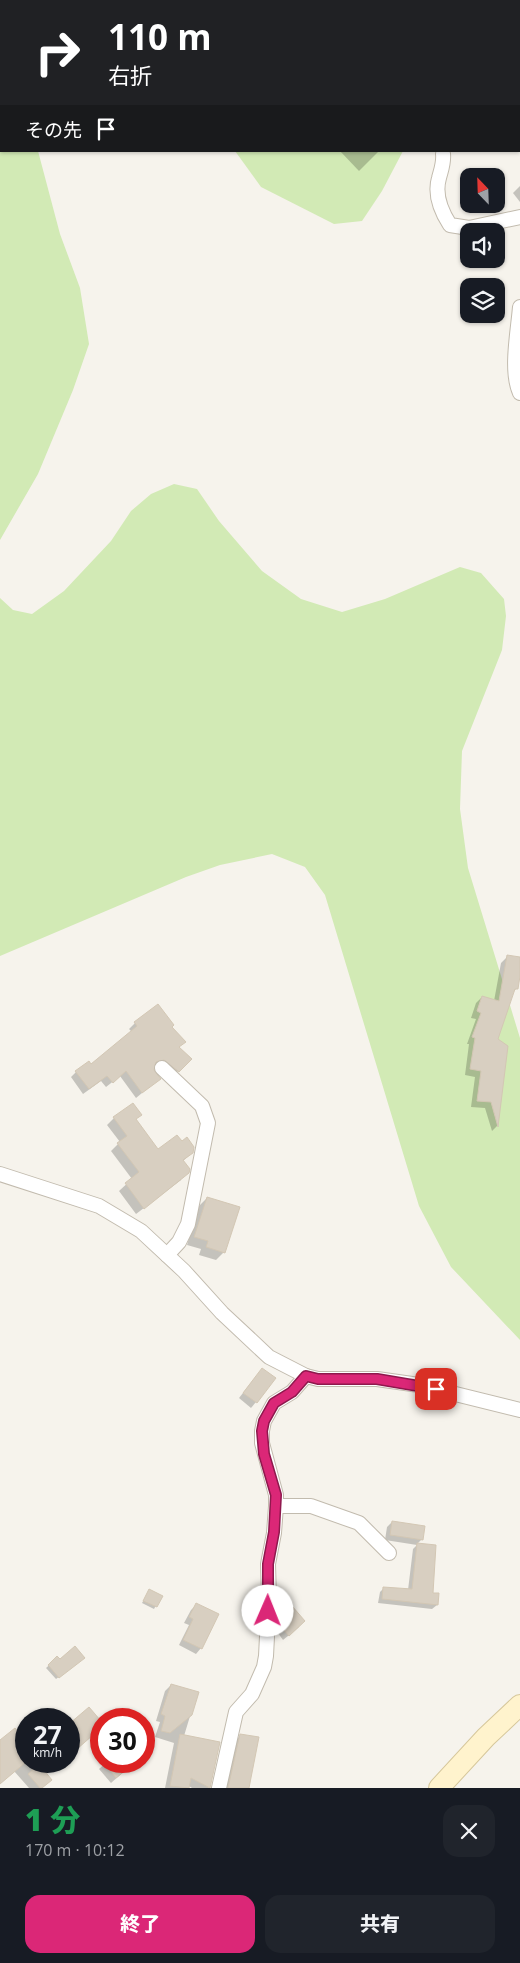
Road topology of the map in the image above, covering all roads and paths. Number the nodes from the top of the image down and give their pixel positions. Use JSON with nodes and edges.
{"nodes":[{"id":1,"x":443,"y":154,"type":"dead end"},
{"id":2,"x":520,"y":218,"type":"edge"},
{"id":3,"x":520,"y":307,"type":"edge"},
{"id":4,"x":520,"y":393,"type":"edge"},
{"id":5,"x":162,"y":1068,"type":"dead end"},
{"id":6,"x":0,"y":1174,"type":"edge"},
{"id":7,"x":166,"y":1254,"type":"junction"},
{"id":8,"x":306,"y":1376,"type":"junction"},
{"id":9,"x":520,"y":1410,"type":"edge"},
{"id":10,"x":276,"y":1506,"type":"junction"},
{"id":11,"x":389,"y":1553,"type":"dead end"},
{"id":12,"x":520,"y":1705,"type":"edge"},
{"id":13,"x":219,"y":1788,"type":"edge"},
{"id":14,"x":438,"y":1788,"type":"edge"}],
"edges":[{"from":1,"to":2,"type":"street"},
{"from":3,"to":4,"type":"street"},
{"from":5,"to":7,"type":"street"},
{"from":6,"to":7,"type":"street"},
{"from":7,"to":8,"type":"street"},
{"from":8,"to":9,"type":"street"},
{"from":8,"to":10,"type":"street"},
{"from":10,"to":11,"type":"street"},
{"from":10,"to":13,"type":"street"},
{"from":12,"to":14,"type":"street"}]}
